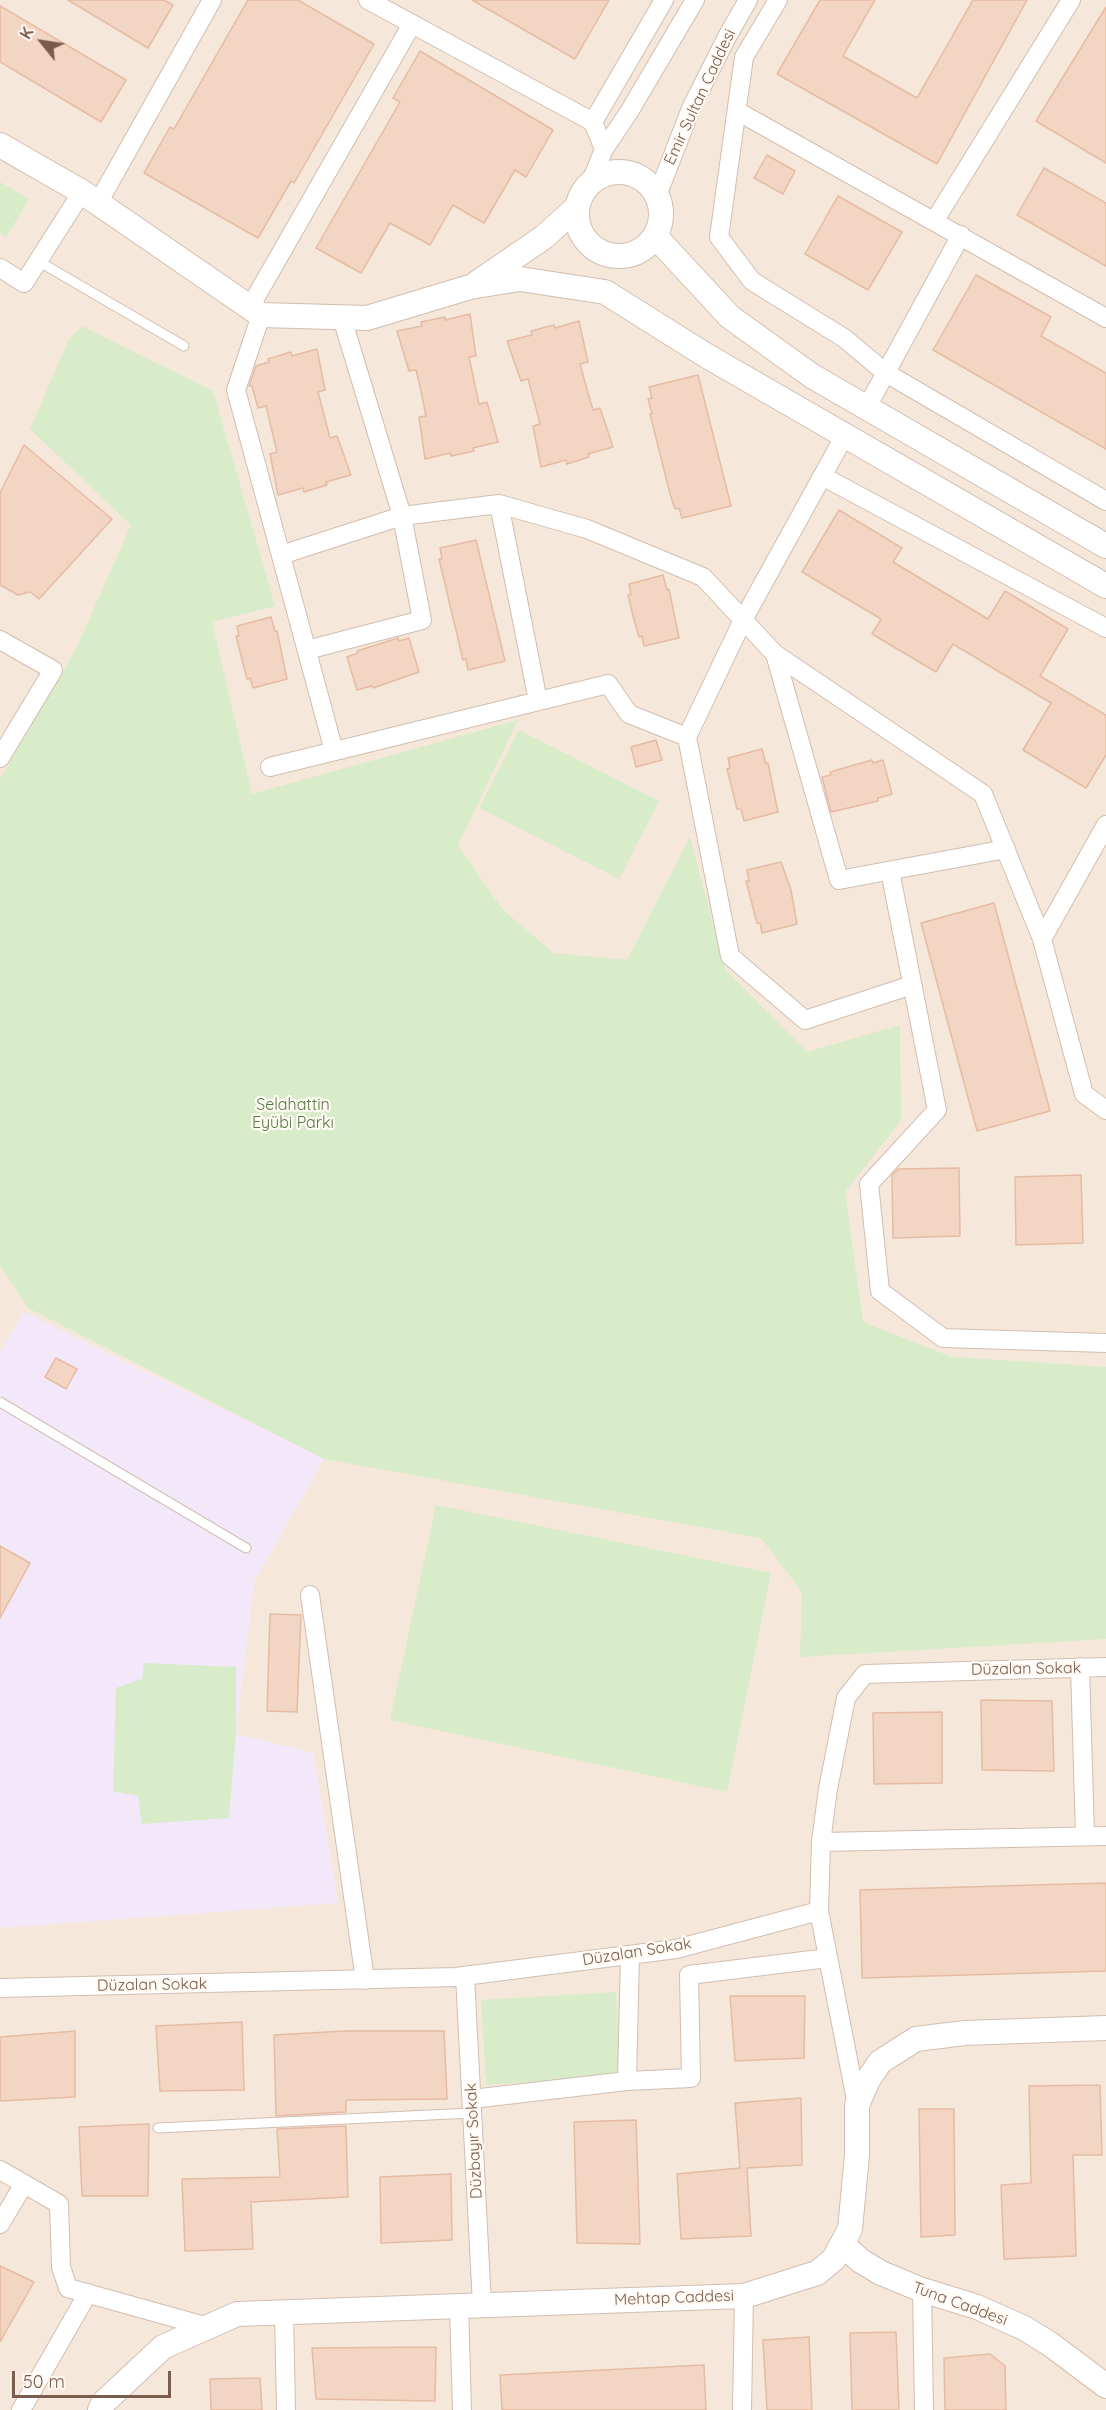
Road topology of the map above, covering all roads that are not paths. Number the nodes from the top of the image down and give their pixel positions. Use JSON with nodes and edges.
{"nodes":[{"id":1,"x":368,"y":0,"type":"edge"},
{"id":2,"x":664,"y":0,"type":"edge"},
{"id":3,"x":695,"y":0,"type":"edge"},
{"id":4,"x":748,"y":0,"type":"edge"},
{"id":5,"x":778,"y":0,"type":"edge"},
{"id":6,"x":1071,"y":0,"type":"edge"},
{"id":7,"x":205,"y":3,"type":"edge"},
{"id":8,"x":412,"y":24,"type":"junction"},
{"id":9,"x":737,"y":111,"type":"junction"},
{"id":10,"x":593,"y":122,"type":"junction"},
{"id":11,"x":0,"y":146,"type":"edge"},
{"id":12,"x":604,"y":149,"type":"junction"},
{"id":13,"x":590,"y":184,"type":"junction"},
{"id":14,"x":657,"y":196,"type":"junction"},
{"id":15,"x":90,"y":198,"type":"junction"},
{"id":16,"x":578,"y":207,"type":"junction"},
{"id":17,"x":935,"y":220,"type":"junction"},
{"id":18,"x":961,"y":235,"type":"junction"},
{"id":19,"x":655,"y":236,"type":"junction"},
{"id":20,"x":591,"y":246,"type":"junction"},
{"id":21,"x":38,"y":261,"type":"junction"},
{"id":22,"x":0,"y":268,"type":"edge"},
{"id":23,"x":470,"y":287,"type":"junction"},
{"id":24,"x":605,"y":292,"type":"junction"},
{"id":25,"x":256,"y":311,"type":"junction"},
{"id":26,"x":342,"y":318,"type":"junction"},
{"id":27,"x":1106,"y":318,"type":"edge"},
{"id":28,"x":184,"y":346,"type":"dead end"},
{"id":29,"x":886,"y":373,"type":"junction"},
{"id":30,"x":867,"y":407,"type":"junction"},
{"id":31,"x":845,"y":435,"type":"junction"},
{"id":32,"x":822,"y":476,"type":"junction"},
{"id":33,"x":1106,"y":501,"type":"edge"},
{"id":34,"x":499,"y":504,"type":"junction"},
{"id":35,"x":402,"y":516,"type":"junction"},
{"id":36,"x":1106,"y":546,"type":"edge"},
{"id":37,"x":281,"y":555,"type":"junction"},
{"id":38,"x":1106,"y":586,"type":"edge"},
{"id":39,"x":742,"y":620,"type":"junction"},
{"id":40,"x":1106,"y":628,"type":"edge"},
{"id":41,"x":0,"y":640,"type":"edge"},
{"id":42,"x":307,"y":650,"type":"junction"},
{"id":43,"x":775,"y":654,"type":"junction"},
{"id":44,"x":538,"y":701,"type":"junction"},
{"id":45,"x":687,"y":737,"type":"junction"},
{"id":46,"x":334,"y":751,"type":"junction"},
{"id":47,"x":0,"y":758,"type":"edge"},
{"id":48,"x":270,"y":767,"type":"dead end"},
{"id":49,"x":1106,"y":825,"type":"edge"},
{"id":50,"x":1006,"y":849,"type":"junction"},
{"id":51,"x":890,"y":871,"type":"junction"},
{"id":52,"x":1042,"y":939,"type":"junction"},
{"id":53,"x":912,"y":985,"type":"junction"},
{"id":54,"x":1106,"y":1110,"type":"edge"},
{"id":55,"x":1106,"y":1343,"type":"edge"},
{"id":56,"x":0,"y":1402,"type":"edge"},
{"id":57,"x":246,"y":1548,"type":"dead end"},
{"id":58,"x":310,"y":1595,"type":"dead end"},
{"id":59,"x":1080,"y":1667,"type":"junction"},
{"id":60,"x":1106,"y":1667,"type":"edge"},
{"id":61,"x":1085,"y":1836,"type":"junction"},
{"id":62,"x":1106,"y":1836,"type":"edge"},
{"id":63,"x":821,"y":1842,"type":"junction"},
{"id":64,"x":819,"y":1911,"type":"junction"},
{"id":65,"x":630,"y":1955,"type":"junction"},
{"id":66,"x":828,"y":1958,"type":"junction"},
{"id":67,"x":465,"y":1976,"type":"junction"},
{"id":68,"x":365,"y":1980,"type":"junction"},
{"id":69,"x":0,"y":1988,"type":"edge"},
{"id":70,"x":1106,"y":2028,"type":"edge"},
{"id":71,"x":627,"y":2081,"type":"junction"},
{"id":72,"x":857,"y":2105,"type":"junction"},
{"id":73,"x":472,"y":2106,"type":"junction"},
{"id":74,"x":158,"y":2128,"type":"dead end"},
{"id":75,"x":0,"y":2170,"type":"edge"},
{"id":76,"x":24,"y":2184,"type":"junction"},
{"id":77,"x":0,"y":2224,"type":"edge"},
{"id":78,"x":843,"y":2245,"type":"junction"},
{"id":79,"x":922,"y":2290,"type":"junction"},
{"id":80,"x":88,"y":2293,"type":"junction"},
{"id":81,"x":744,"y":2296,"type":"junction"},
{"id":82,"x":471,"y":2305,"type":"junction"},
{"id":83,"x":284,"y":2312,"type":"junction"},
{"id":84,"x":208,"y":2327,"type":"junction"},
{"id":85,"x":1106,"y":2385,"type":"edge"},
{"id":86,"x":21,"y":2410,"type":"edge"},
{"id":87,"x":100,"y":2410,"type":"edge"},
{"id":88,"x":286,"y":2410,"type":"edge"},
{"id":89,"x":462,"y":2410,"type":"edge"},
{"id":90,"x":742,"y":2410,"type":"edge"},
{"id":91,"x":924,"y":2410,"type":"edge"}],
"edges":[{"from":1,"to":8,"type":"street"},
{"from":2,"to":10,"type":"street"},
{"from":3,"to":12,"type":"street"},
{"from":4,"to":14,"type":"street","name":"Emir Sultan Caddesi"},
{"from":5,"to":9,"type":"street"},
{"from":6,"to":17,"type":"street"},
{"from":7,"to":15,"type":"street"},
{"from":8,"to":10,"type":"street"},
{"from":8,"to":25,"type":"street"},
{"from":9,"to":17,"type":"street"},
{"from":9,"to":29,"type":"street"},
{"from":10,"to":12,"type":"street"},
{"from":11,"to":15,"type":"street"},
{"from":12,"to":13,"type":"street"},
{"from":13,"to":14,"type":"street"},
{"from":13,"to":16,"type":"street"},
{"from":14,"to":19,"type":"street"},
{"from":15,"to":21,"type":"street"},
{"from":15,"to":25,"type":"street"},
{"from":16,"to":20,"type":"street"},
{"from":16,"to":23,"type":"street"},
{"from":17,"to":18,"type":"street"},
{"from":18,"to":27,"type":"street"},
{"from":18,"to":29,"type":"street"},
{"from":19,"to":20,"type":"street"},
{"from":19,"to":30,"type":"street"},
{"from":20,"to":24,"type":"street"},
{"from":21,"to":22,"type":"street"},
{"from":21,"to":28,"type":"lane"},
{"from":23,"to":24,"type":"street"},
{"from":23,"to":26,"type":"street"},
{"from":24,"to":31,"type":"street"},
{"from":25,"to":26,"type":"street"},
{"from":25,"to":37,"type":"street"},
{"from":26,"to":35,"type":"street"},
{"from":29,"to":30,"type":"street"},
{"from":29,"to":33,"type":"street"},
{"from":30,"to":36,"type":"street"},
{"from":31,"to":32,"type":"street"},
{"from":31,"to":38,"type":"street"},
{"from":32,"to":39,"type":"street"},
{"from":32,"to":40,"type":"street"},
{"from":34,"to":35,"type":"street"},
{"from":34,"to":39,"type":"street"},
{"from":34,"to":44,"type":"street"},
{"from":35,"to":37,"type":"street"},
{"from":35,"to":42,"type":"street"},
{"from":37,"to":42,"type":"street"},
{"from":39,"to":43,"type":"street"},
{"from":39,"to":45,"type":"street"},
{"from":41,"to":47,"type":"street"},
{"from":42,"to":46,"type":"street"},
{"from":43,"to":50,"type":"street"},
{"from":43,"to":51,"type":"street"},
{"from":44,"to":45,"type":"street"},
{"from":44,"to":46,"type":"street"},
{"from":45,"to":53,"type":"street"},
{"from":46,"to":48,"type":"street"},
{"from":49,"to":52,"type":"street"},
{"from":50,"to":51,"type":"street"},
{"from":50,"to":52,"type":"street"},
{"from":51,"to":53,"type":"street"},
{"from":52,"to":54,"type":"street"},
{"from":53,"to":55,"type":"street"},
{"from":56,"to":57,"type":"lane"},
{"from":58,"to":68,"type":"street"},
{"from":59,"to":60,"type":"street","name":"Düzalan Sokak"},
{"from":59,"to":61,"type":"street"},
{"from":59,"to":63,"type":"street","name":"Düzalan Sokak"},
{"from":61,"to":62,"type":"street"},
{"from":61,"to":63,"type":"street"},
{"from":63,"to":64,"type":"street","name":"Düzalan Sokak"},
{"from":64,"to":65,"type":"street","name":"Düzalan Sokak"},
{"from":64,"to":66,"type":"street"},
{"from":65,"to":67,"type":"street","name":"Düzalan Sokak"},
{"from":65,"to":71,"type":"street"},
{"from":66,"to":71,"type":"street"},
{"from":66,"to":72,"type":"street"},
{"from":67,"to":68,"type":"street","name":"Düzalan Sokak"},
{"from":67,"to":73,"type":"street","name":"Düzbayır Sokak"},
{"from":68,"to":69,"type":"street","name":"Düzalan Sokak"},
{"from":70,"to":72,"type":"street","name":"Mehtap Caddesi"},
{"from":71,"to":73,"type":"street"},
{"from":72,"to":78,"type":"street","name":"Mehtap Caddesi"},
{"from":73,"to":74,"type":"lane"},
{"from":73,"to":82,"type":"street","name":"Düzbayır Sokak"},
{"from":75,"to":76,"type":"street"},
{"from":76,"to":77,"type":"street"},
{"from":76,"to":80,"type":"street"},
{"from":78,"to":79,"type":"street","name":"Tuna Caddesi"},
{"from":78,"to":81,"type":"street","name":"Mehtap Caddesi"},
{"from":79,"to":85,"type":"street","name":"Tuna Caddesi"},
{"from":79,"to":91,"type":"street"},
{"from":80,"to":84,"type":"street"},
{"from":80,"to":86,"type":"street"},
{"from":81,"to":82,"type":"street","name":"Mehtap Caddesi"},
{"from":81,"to":90,"type":"street"},
{"from":82,"to":83,"type":"street","name":"Mehtap Caddesi"},
{"from":82,"to":89,"type":"street","name":"Düzbayır Sokak"},
{"from":83,"to":84,"type":"street","name":"Mehtap Caddesi"},
{"from":83,"to":88,"type":"street"},
{"from":84,"to":87,"type":"street","name":"Mehtap Caddesi"}]}
